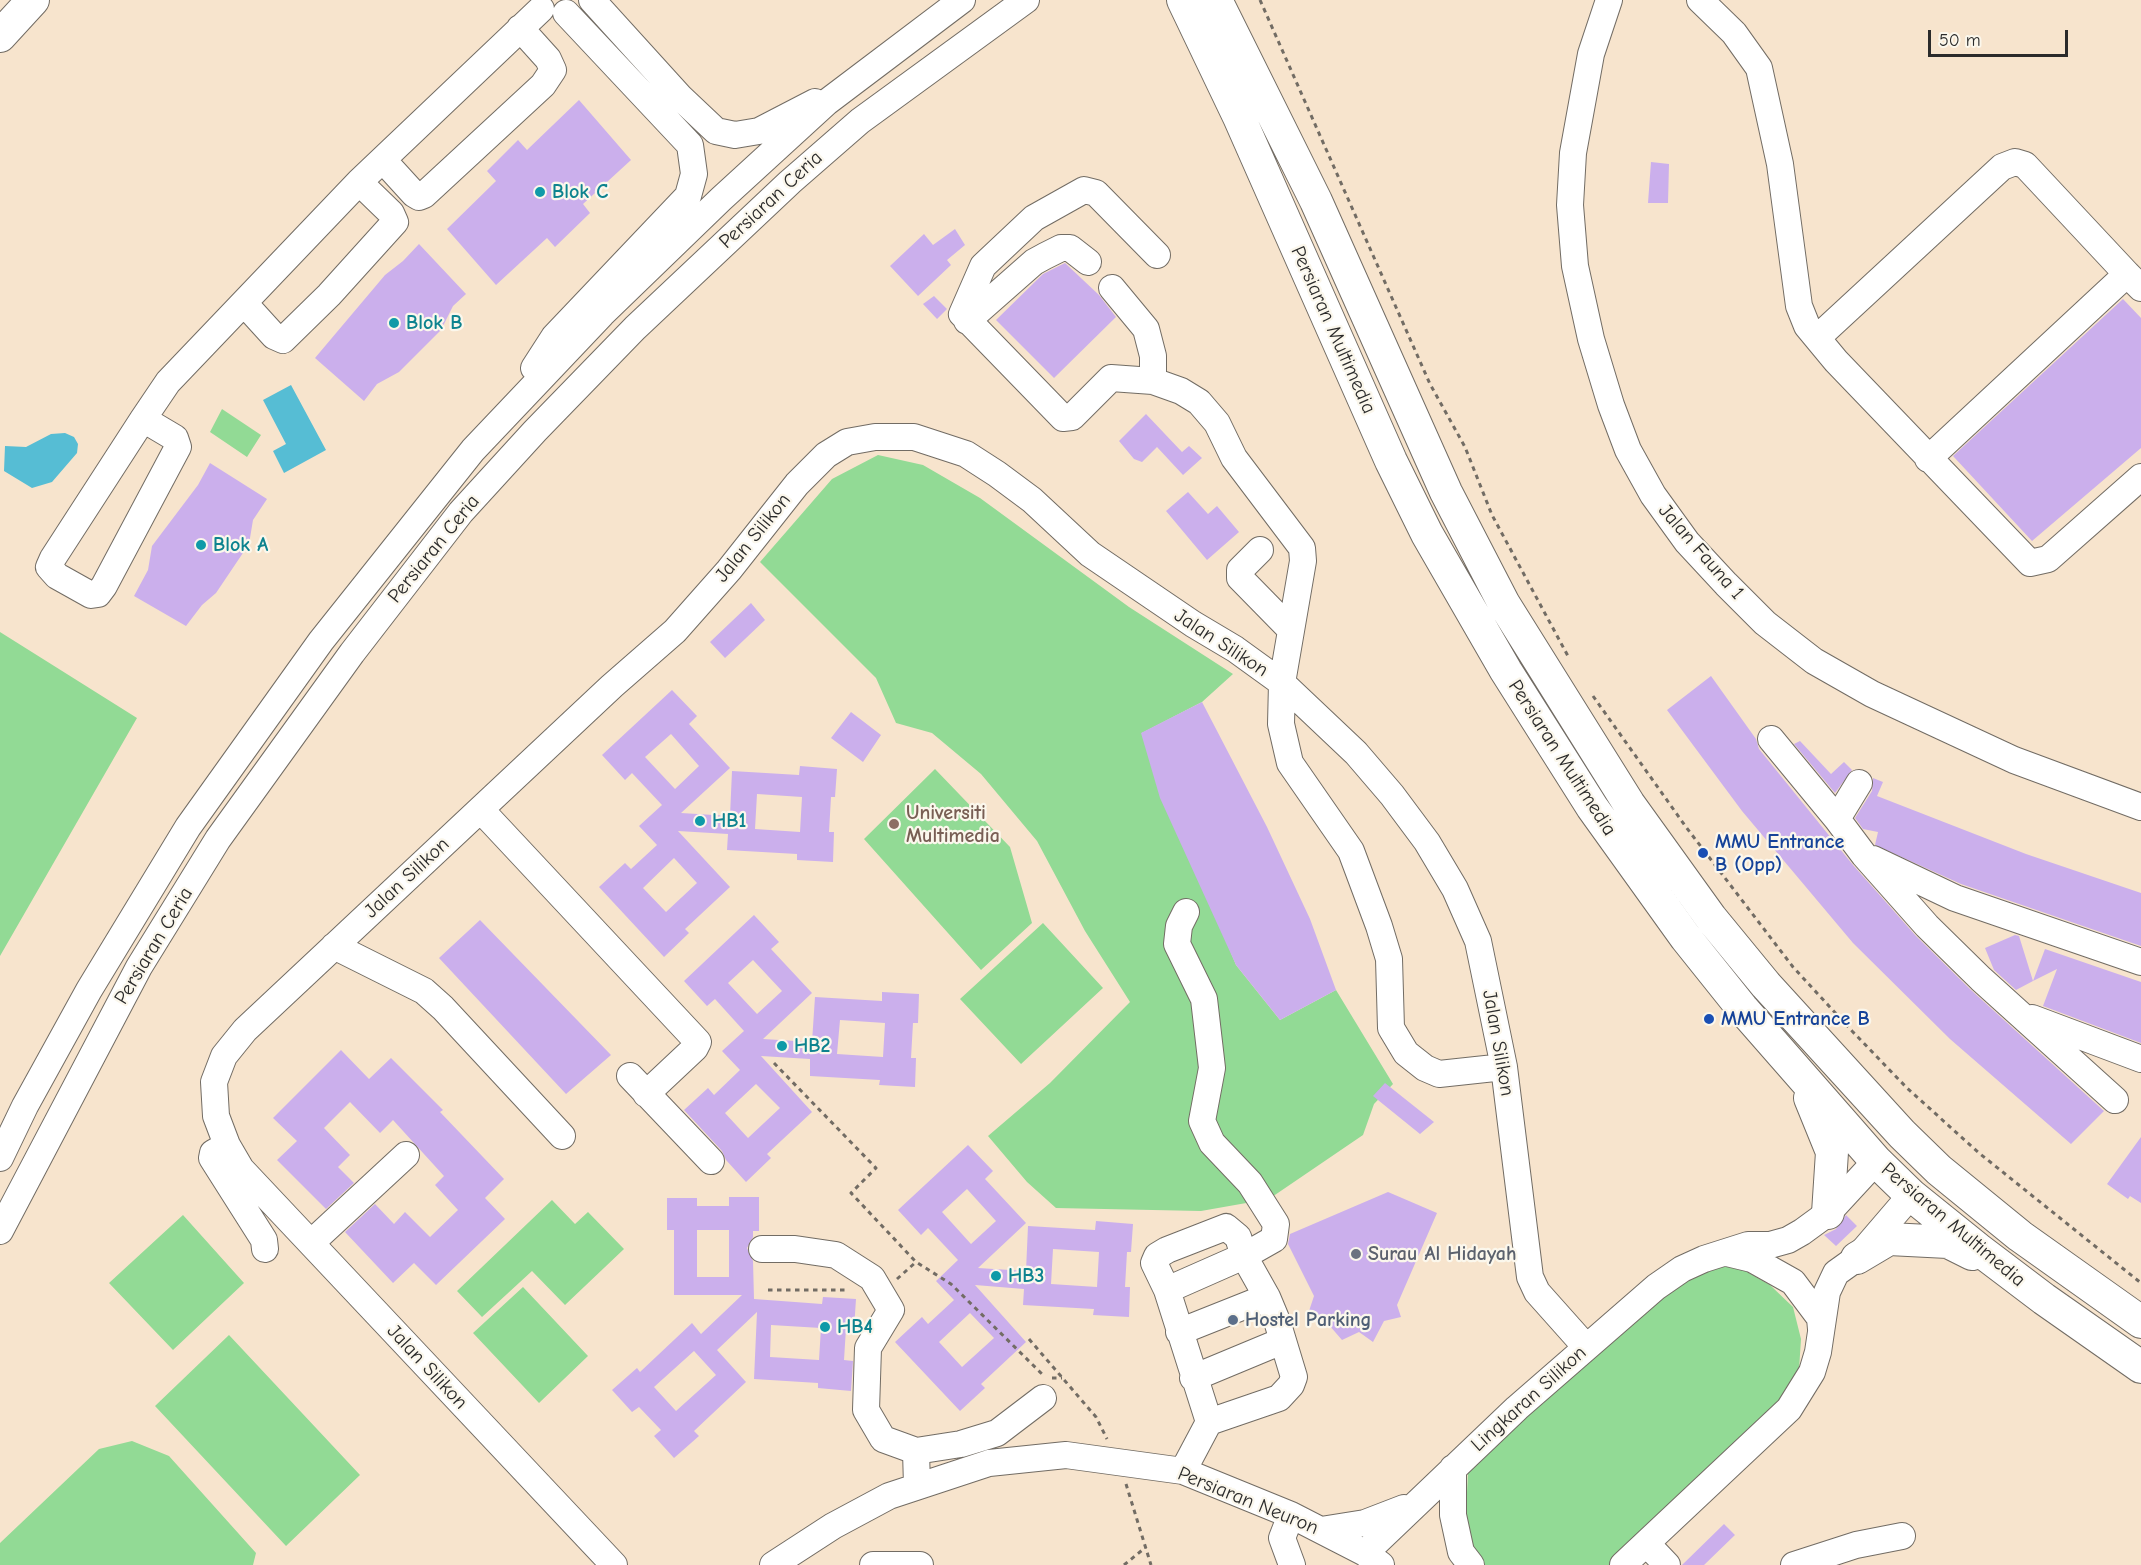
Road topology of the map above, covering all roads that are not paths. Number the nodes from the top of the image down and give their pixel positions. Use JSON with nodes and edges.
{"nodes":[{"id":1,"x":25,"y":0,"type":"edge"},
{"id":2,"x":33,"y":0,"type":"edge"},
{"id":3,"x":592,"y":0,"type":"edge"},
{"id":4,"x":962,"y":0,"type":"edge"},
{"id":5,"x":1026,"y":0,"type":"edge"},
{"id":6,"x":1163,"y":0,"type":"edge"},
{"id":7,"x":1183,"y":0,"type":"edge"},
{"id":8,"x":1216,"y":0,"type":"edge"},
{"id":9,"x":1225,"y":0,"type":"edge"},
{"id":10,"x":1610,"y":0,"type":"edge"},
{"id":11,"x":1700,"y":0,"type":"edge"},
{"id":12,"x":537,"y":4,"type":"edge"},
{"id":13,"x":573,"y":6,"type":"edge"},
{"id":14,"x":520,"y":28,"type":"junction"},
{"id":15,"x":1,"y":35,"type":"edge"},
{"id":16,"x":869,"y":69,"type":"junction"},
{"id":17,"x":1252,"y":72,"type":"junction"},
{"id":18,"x":1239,"y":117,"type":"junction"},
{"id":19,"x":383,"y":160,"type":"junction"},
{"id":20,"x":359,"y":182,"type":"junction"},
{"id":21,"x":1157,"y":255,"type":"dead end"},
{"id":22,"x":1088,"y":262,"type":"dead end"},
{"id":23,"x":2134,"y":281,"type":"edge"},
{"id":24,"x":1112,"y":288,"type":"dead end"},
{"id":25,"x":244,"y":303,"type":"junction"},
{"id":26,"x":967,"y":321,"type":"junction"},
{"id":27,"x":1817,"y":338,"type":"junction"},
{"id":28,"x":1153,"y":381,"type":"junction"},
{"id":29,"x":505,"y":414,"type":"junction"},
{"id":30,"x":143,"y":419,"type":"junction"},
{"id":31,"x":1928,"y":459,"type":"junction"},
{"id":32,"x":2141,"y":477,"type":"edge"},
{"id":33,"x":1260,"y":550,"type":"dead end"},
{"id":34,"x":1291,"y":630,"type":"junction"},
{"id":35,"x":1281,"y":683,"type":"junction"},
{"id":36,"x":1771,"y":739,"type":"dead end"},
{"id":37,"x":1859,"y":783,"type":"dead end"},
{"id":38,"x":2141,"y":807,"type":"edge"},
{"id":39,"x":480,"y":810,"type":"junction"},
{"id":40,"x":1838,"y":819,"type":"junction"},
{"id":41,"x":1864,"y":855,"type":"junction"},
{"id":42,"x":1186,"y":912,"type":"dead end"},
{"id":43,"x":334,"y":946,"type":"junction"},
{"id":44,"x":2141,"y":962,"type":"edge"},
{"id":45,"x":2017,"y":1012,"type":"junction"},
{"id":46,"x":2141,"y":1059,"type":"edge"},
{"id":47,"x":1504,"y":1067,"type":"junction"},
{"id":48,"x":1802,"y":1077,"type":"junction"},
{"id":49,"x":2115,"y":1100,"type":"dead end"},
{"id":50,"x":562,"y":1136,"type":"dead end"},
{"id":51,"x":226,"y":1145,"type":"junction"},
{"id":52,"x":406,"y":1155,"type":"dead end"},
{"id":53,"x":0,"y":1158,"type":"edge"},
{"id":54,"x":711,"y":1161,"type":"dead end"},
{"id":55,"x":1876,"y":1161,"type":"junction"},
{"id":56,"x":1911,"y":1195,"type":"junction"},
{"id":57,"x":1828,"y":1213,"type":"junction"},
{"id":58,"x":0,"y":1231,"type":"edge"},
{"id":59,"x":311,"y":1243,"type":"junction"},
{"id":60,"x":265,"y":1249,"type":"dead end"},
{"id":61,"x":762,"y":1249,"type":"dead end"},
{"id":62,"x":1244,"y":1256,"type":"junction"},
{"id":63,"x":1857,"y":1258,"type":"junction"},
{"id":64,"x":1704,"y":1259,"type":"junction"},
{"id":65,"x":2022,"y":1283,"type":"junction"},
{"id":66,"x":1167,"y":1290,"type":"junction"},
{"id":67,"x":1267,"y":1297,"type":"junction"},
{"id":68,"x":2141,"y":1322,"type":"edge"},
{"id":69,"x":1821,"y":1329,"type":"junction"},
{"id":70,"x":1179,"y":1332,"type":"junction"},
{"id":71,"x":1282,"y":1341,"type":"junction"},
{"id":72,"x":1586,"y":1347,"type":"junction"},
{"id":73,"x":2141,"y":1367,"type":"edge"},
{"id":74,"x":1193,"y":1377,"type":"junction"},
{"id":75,"x":1043,"y":1398,"type":"dead end"},
{"id":76,"x":1209,"y":1422,"type":"junction"},
{"id":77,"x":916,"y":1451,"type":"junction"},
{"id":78,"x":1453,"y":1468,"type":"junction"},
{"id":79,"x":1183,"y":1471,"type":"junction"},
{"id":80,"x":917,"y":1486,"type":"junction"},
{"id":81,"x":1416,"y":1503,"type":"junction"},
{"id":82,"x":1292,"y":1515,"type":"junction"},
{"id":83,"x":1321,"y":1530,"type":"junction"},
{"id":84,"x":1902,"y":1536,"type":"dead end"},
{"id":85,"x":1647,"y":1544,"type":"junction"},
{"id":86,"x":1373,"y":1559,"type":"edge"},
{"id":87,"x":614,"y":1565,"type":"edge"},
{"id":88,"x":773,"y":1565,"type":"edge"},
{"id":89,"x":873,"y":1565,"type":"edge"},
{"id":90,"x":920,"y":1565,"type":"edge"},
{"id":91,"x":1292,"y":1565,"type":"edge"},
{"id":92,"x":1471,"y":1565,"type":"edge"},
{"id":93,"x":1623,"y":1565,"type":"edge"},
{"id":94,"x":1667,"y":1565,"type":"edge"},
{"id":95,"x":1794,"y":1565,"type":"edge"}],
"edges":[{"from":1,"to":15,"type":"main road"},
{"from":2,"to":15,"type":"main road"},
{"from":3,"to":16,"type":"street"},
{"from":4,"to":16,"type":"street","name":"Persiaran Ceria"},
{"from":5,"to":58,"type":"street","name":"Persiaran Ceria"},
{"from":6,"to":18,"type":"main road"},
{"from":7,"to":18,"type":"main road","name":"Persiaran Multimedia"},
{"from":8,"to":17,"type":"main road","name":"Persiaran Multimedia"},
{"from":9,"to":17,"type":"main road"},
{"from":10,"to":38,"type":"street","name":"Jalan Fauna 1"},
{"from":11,"to":27,"type":"street"},
{"from":12,"to":13,"type":"street"},
{"from":12,"to":14,"type":"street"},
{"from":13,"to":29,"type":"street"},
{"from":14,"to":19,"type":"street"},
{"from":14,"to":19,"type":"street"},
{"from":16,"to":29,"type":"street","name":"Persiaran Ceria"},
{"from":17,"to":68,"type":"main road","name":"Persiaran Multimedia"},
{"from":18,"to":48,"type":"main road","name":"Persiaran Multimedia"},
{"from":19,"to":20,"type":"street"},
{"from":20,"to":25,"type":"street"},
{"from":20,"to":25,"type":"street"},
{"from":21,"to":26,"type":"street"},
{"from":22,"to":26,"type":"street"},
{"from":23,"to":27,"type":"street"},
{"from":23,"to":31,"type":"street"},
{"from":24,"to":28,"type":"street"},
{"from":25,"to":30,"type":"street"},
{"from":26,"to":28,"type":"street"},
{"from":27,"to":31,"type":"street"},
{"from":28,"to":34,"type":"street"},
{"from":29,"to":53,"type":"street","name":"Persiaran Ceria"},
{"from":30,"to":30,"type":"street"},
{"from":31,"to":32,"type":"street"},
{"from":33,"to":34,"type":"street"},
{"from":34,"to":35,"type":"street"},
{"from":35,"to":39,"type":"street","name":"Jalan Silikon"},
{"from":35,"to":47,"type":"street","name":"Jalan Silikon"},
{"from":35,"to":47,"type":"street"},
{"from":36,"to":40,"type":"street"},
{"from":37,"to":40,"type":"street"},
{"from":39,"to":43,"type":"street","name":"Jalan Silikon"},
{"from":39,"to":54,"type":"street"},
{"from":40,"to":41,"type":"street"},
{"from":41,"to":44,"type":"street"},
{"from":41,"to":45,"type":"street"},
{"from":42,"to":62,"type":"street"},
{"from":43,"to":50,"type":"street"},
{"from":43,"to":51,"type":"street","name":"Jalan Silikon"},
{"from":45,"to":46,"type":"street"},
{"from":45,"to":49,"type":"street"},
{"from":47,"to":72,"type":"street","name":"Jalan Silikon"},
{"from":48,"to":55,"type":"main road","name":"Persiaran Multimedia"},
{"from":48,"to":57,"type":"main road"},
{"from":51,"to":59,"type":"street","name":"Jalan Silikon"},
{"from":51,"to":60,"type":"street"},
{"from":52,"to":59,"type":"street"},
{"from":55,"to":56,"type":"main road","name":"Persiaran Multimedia"},
{"from":55,"to":57,"type":"street","name":"Lingkaran Silikon"},
{"from":56,"to":63,"type":"street"},
{"from":56,"to":65,"type":"main road","name":"Persiaran Multimedia"},
{"from":57,"to":64,"type":"street","name":"Lingkaran Silikon"},
{"from":59,"to":87,"type":"street","name":"Jalan Silikon"},
{"from":61,"to":77,"type":"street"},
{"from":62,"to":66,"type":"street"},
{"from":62,"to":66,"type":"street"},
{"from":62,"to":67,"type":"street"},
{"from":63,"to":65,"type":"main road"},
{"from":63,"to":69,"type":"street"},
{"from":64,"to":69,"type":"street","name":"Lingkaran Silikon"},
{"from":64,"to":72,"type":"street","name":"Lingkaran Silikon"},
{"from":65,"to":73,"type":"main road","name":"Persiaran Multimedia"},
{"from":66,"to":70,"type":"street"},
{"from":67,"to":70,"type":"street"},
{"from":67,"to":71,"type":"street"},
{"from":69,"to":85,"type":"street"},
{"from":70,"to":74,"type":"street"},
{"from":71,"to":74,"type":"street"},
{"from":71,"to":76,"type":"street"},
{"from":72,"to":78,"type":"street","name":"Lingkaran Silikon"},
{"from":74,"to":76,"type":"street"},
{"from":75,"to":77,"type":"street"},
{"from":76,"to":79,"type":"street"},
{"from":77,"to":80,"type":"street"},
{"from":78,"to":81,"type":"street","name":"Lingkaran Silikon"},
{"from":78,"to":92,"type":"street"},
{"from":79,"to":80,"type":"street","name":"Persiaran Neuron"},
{"from":79,"to":82,"type":"street","name":"Persiaran Neuron"},
{"from":80,"to":88,"type":"street","name":"Persiaran Neuron"},
{"from":81,"to":83,"type":"street"},
{"from":81,"to":86,"type":"street","name":"Lingkaran Silikon"},
{"from":82,"to":83,"type":"street","name":"Persiaran Neuron"},
{"from":82,"to":91,"type":"street"},
{"from":83,"to":86,"type":"street","name":"Persiaran Neuron"},
{"from":84,"to":95,"type":"street"},
{"from":85,"to":93,"type":"street"},
{"from":85,"to":94,"type":"street"},
{"from":89,"to":90,"type":"street"}]}
